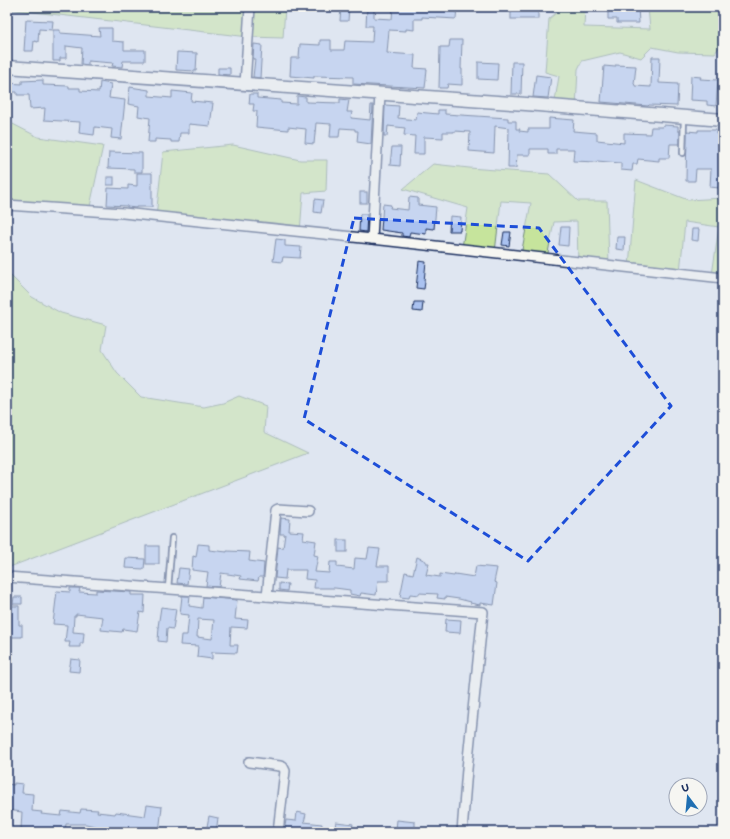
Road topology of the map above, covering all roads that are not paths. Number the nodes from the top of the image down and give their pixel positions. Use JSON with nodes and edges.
{"nodes":[{"id":1,"x":250,"y":7,"type":"edge"},
{"id":2,"x":7,"y":67,"type":"edge"},
{"id":3,"x":245,"y":84,"type":"junction"},
{"id":4,"x":380,"y":94,"type":"junction"},
{"id":5,"x":684,"y":118,"type":"junction"},
{"id":6,"x":723,"y":120,"type":"edge"},
{"id":7,"x":682,"y":153,"type":"dead end"},
{"id":8,"x":7,"y":205,"type":"edge"},
{"id":9,"x":372,"y":239,"type":"junction"},
{"id":10,"x":723,"y":278,"type":"edge"},
{"id":11,"x":308,"y":511,"type":"dead end"},
{"id":12,"x":172,"y":538,"type":"dead end"},
{"id":13,"x":7,"y":577,"type":"edge"},
{"id":14,"x":168,"y":589,"type":"junction"},
{"id":15,"x":267,"y":596,"type":"junction"},
{"id":16,"x":249,"y":762,"type":"dead end"},
{"id":17,"x":278,"y":832,"type":"edge"},
{"id":18,"x":462,"y":832,"type":"edge"}],
"edges":[{"from":1,"to":3,"type":"street"},
{"from":2,"to":3,"type":"street"},
{"from":3,"to":4,"type":"street"},
{"from":4,"to":5,"type":"street"},
{"from":4,"to":9,"type":"street"},
{"from":5,"to":6,"type":"street"},
{"from":5,"to":7,"type":"lane"},
{"from":8,"to":9,"type":"street"},
{"from":9,"to":10,"type":"street"},
{"from":11,"to":15,"type":"street"},
{"from":12,"to":14,"type":"lane"},
{"from":13,"to":14,"type":"street"},
{"from":14,"to":15,"type":"street"},
{"from":15,"to":18,"type":"street"},
{"from":16,"to":17,"type":"street"}]}
